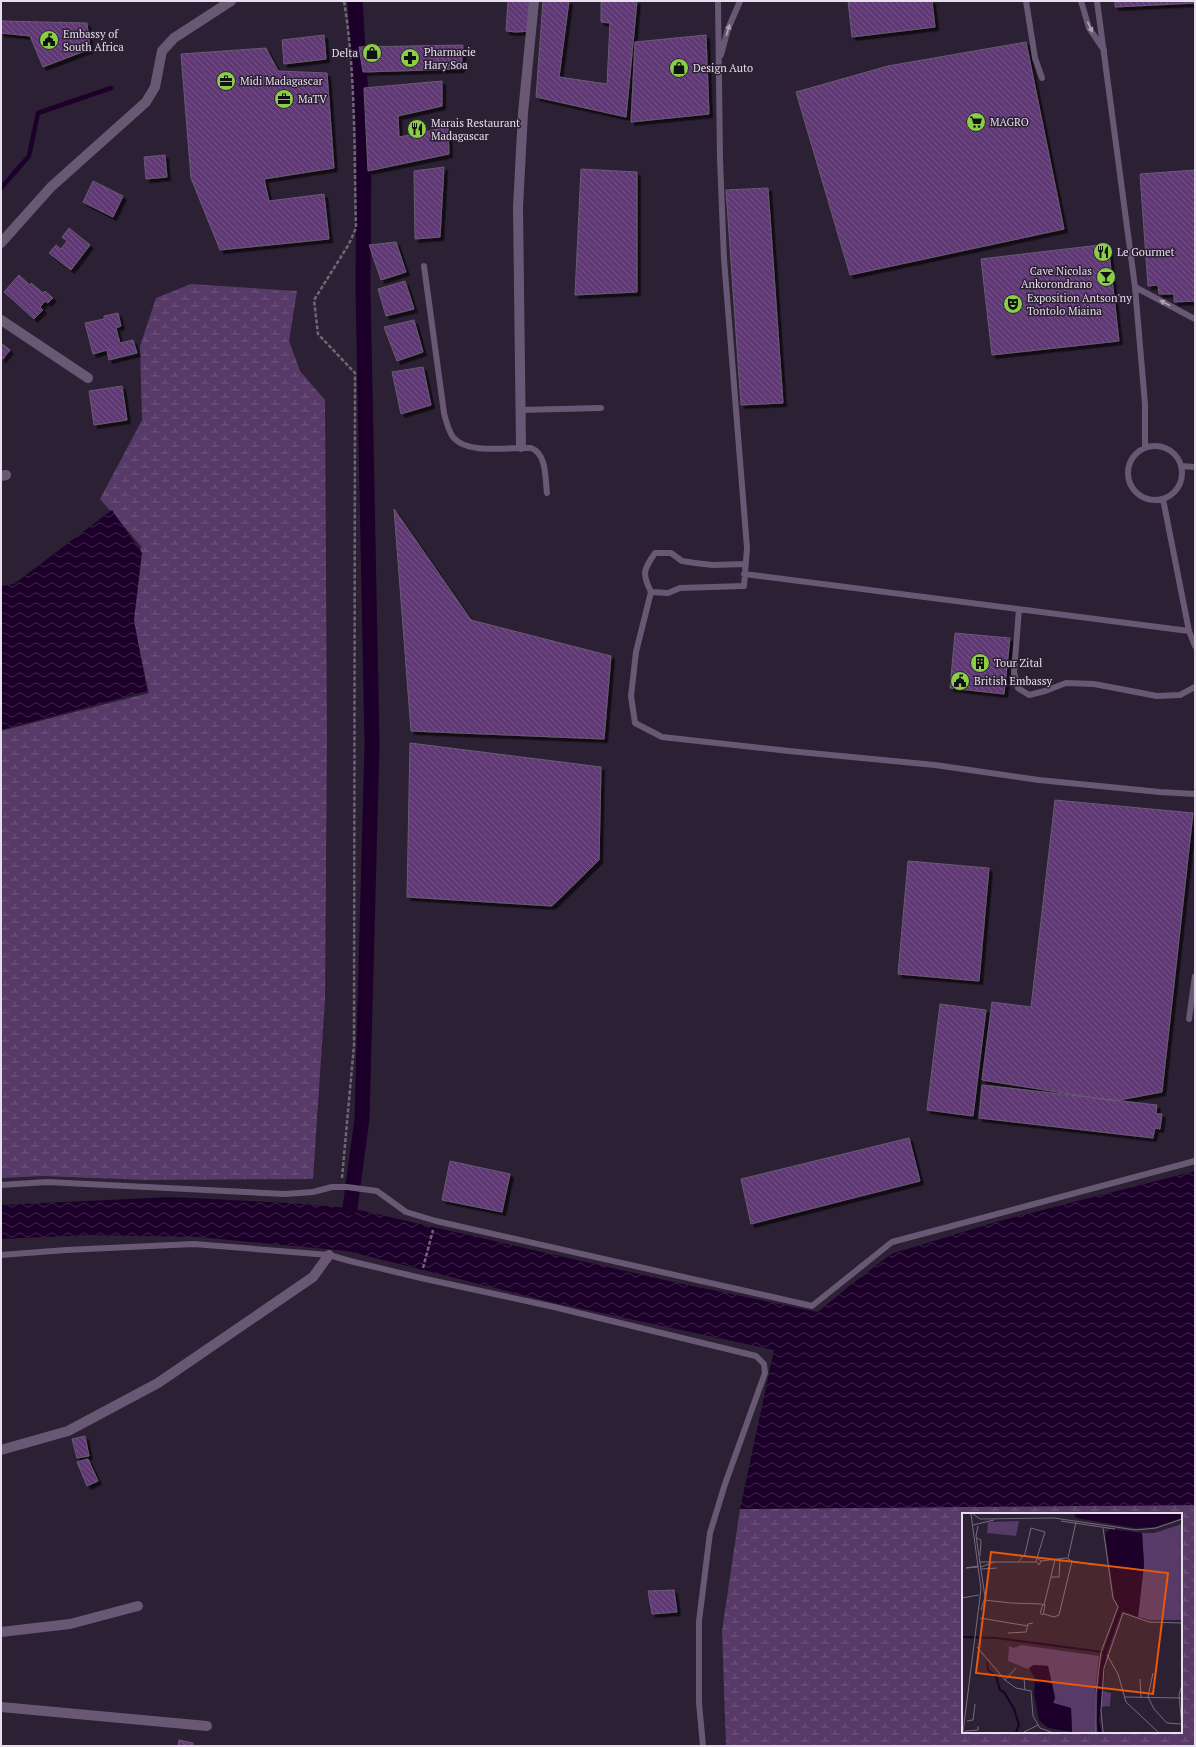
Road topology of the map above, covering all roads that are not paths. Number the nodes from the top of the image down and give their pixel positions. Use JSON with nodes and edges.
{"nodes":[{"id":1,"x":231,"y":1,"type":"edge"},
{"id":2,"x":534,"y":1,"type":"edge"},
{"id":3,"x":718,"y":1,"type":"edge"},
{"id":4,"x":740,"y":1,"type":"edge"},
{"id":5,"x":1026,"y":1,"type":"edge"},
{"id":6,"x":1081,"y":1,"type":"edge"},
{"id":7,"x":1097,"y":1,"type":"edge"},
{"id":8,"x":1104,"y":51,"type":"junction"},
{"id":9,"x":720,"y":60,"type":"junction"},
{"id":10,"x":1042,"y":78,"type":"dead end"},
{"id":11,"x":1,"y":243,"type":"edge"},
{"id":12,"x":424,"y":266,"type":"dead end"},
{"id":13,"x":1135,"y":288,"type":"junction"},
{"id":14,"x":1195,"y":319,"type":"edge"},
{"id":15,"x":1,"y":320,"type":"edge"},
{"id":16,"x":88,"y":378,"type":"dead end"},
{"id":17,"x":601,"y":408,"type":"dead end"},
{"id":18,"x":520,"y":410,"type":"junction"},
{"id":19,"x":521,"y":447,"type":"junction"},
{"id":20,"x":1145,"y":447,"type":"junction"},
{"id":21,"x":1181,"y":466,"type":"junction"},
{"id":22,"x":1195,"y":467,"type":"edge"},
{"id":23,"x":547,"y":493,"type":"dead end"},
{"id":24,"x":1163,"y":499,"type":"junction"},
{"id":25,"x":744,"y":564,"type":"junction"},
{"id":26,"x":744,"y":574,"type":"junction"},
{"id":27,"x":651,"y":592,"type":"junction"},
{"id":28,"x":1019,"y":609,"type":"junction"},
{"id":29,"x":1189,"y":632,"type":"junction"},
{"id":30,"x":1195,"y":646,"type":"edge"},
{"id":31,"x":1195,"y":687,"type":"edge"},
{"id":32,"x":1195,"y":794,"type":"edge"},
{"id":33,"x":1195,"y":976,"type":"edge"},
{"id":34,"x":1189,"y":1019,"type":"dead end"},
{"id":35,"x":1195,"y":1161,"type":"edge"},
{"id":36,"x":1,"y":1185,"type":"edge"},
{"id":37,"x":1,"y":1255,"type":"edge"},
{"id":38,"x":329,"y":1255,"type":"junction"},
{"id":39,"x":1,"y":1450,"type":"edge"},
{"id":40,"x":138,"y":1606,"type":"dead end"},
{"id":41,"x":1,"y":1632,"type":"edge"},
{"id":42,"x":1,"y":1707,"type":"edge"},
{"id":43,"x":207,"y":1726,"type":"dead end"},
{"id":44,"x":703,"y":1746,"type":"edge"}],
"edges":[{"from":1,"to":11,"type":"street"},
{"from":2,"to":18,"type":"street"},
{"from":3,"to":9,"type":"lane"},
{"from":9,"to":4,"type":"lane","one_way":true},
{"from":5,"to":10,"type":"lane"},
{"from":6,"to":8,"type":"lane","one_way":true},
{"from":7,"to":8,"type":"lane"},
{"from":8,"to":13,"type":"lane"},
{"from":9,"to":25,"type":"lane"},
{"from":12,"to":19,"type":"lane"},
{"from":14,"to":13,"type":"lane","one_way":true},
{"from":13,"to":20,"type":"lane"},
{"from":15,"to":16,"type":"street"},
{"from":17,"to":18,"type":"lane"},
{"from":18,"to":19,"type":"street"},
{"from":19,"to":23,"type":"lane"},
{"from":20,"to":21,"type":"lane"},
{"from":20,"to":24,"type":"lane"},
{"from":21,"to":22,"type":"lane"},
{"from":21,"to":24,"type":"lane"},
{"from":24,"to":29,"type":"lane"},
{"from":25,"to":26,"type":"lane"},
{"from":25,"to":27,"type":"lane"},
{"from":26,"to":27,"type":"lane"},
{"from":26,"to":28,"type":"lane"},
{"from":27,"to":32,"type":"lane"},
{"from":28,"to":29,"type":"lane"},
{"from":28,"to":31,"type":"lane"},
{"from":29,"to":30,"type":"lane"},
{"from":33,"to":34,"type":"lane"},
{"from":35,"to":36,"type":"lane"},
{"from":37,"to":38,"type":"lane"},
{"from":38,"to":39,"type":"street"},
{"from":38,"to":44,"type":"lane"},
{"from":40,"to":41,"type":"street"},
{"from":42,"to":43,"type":"street"}]}
